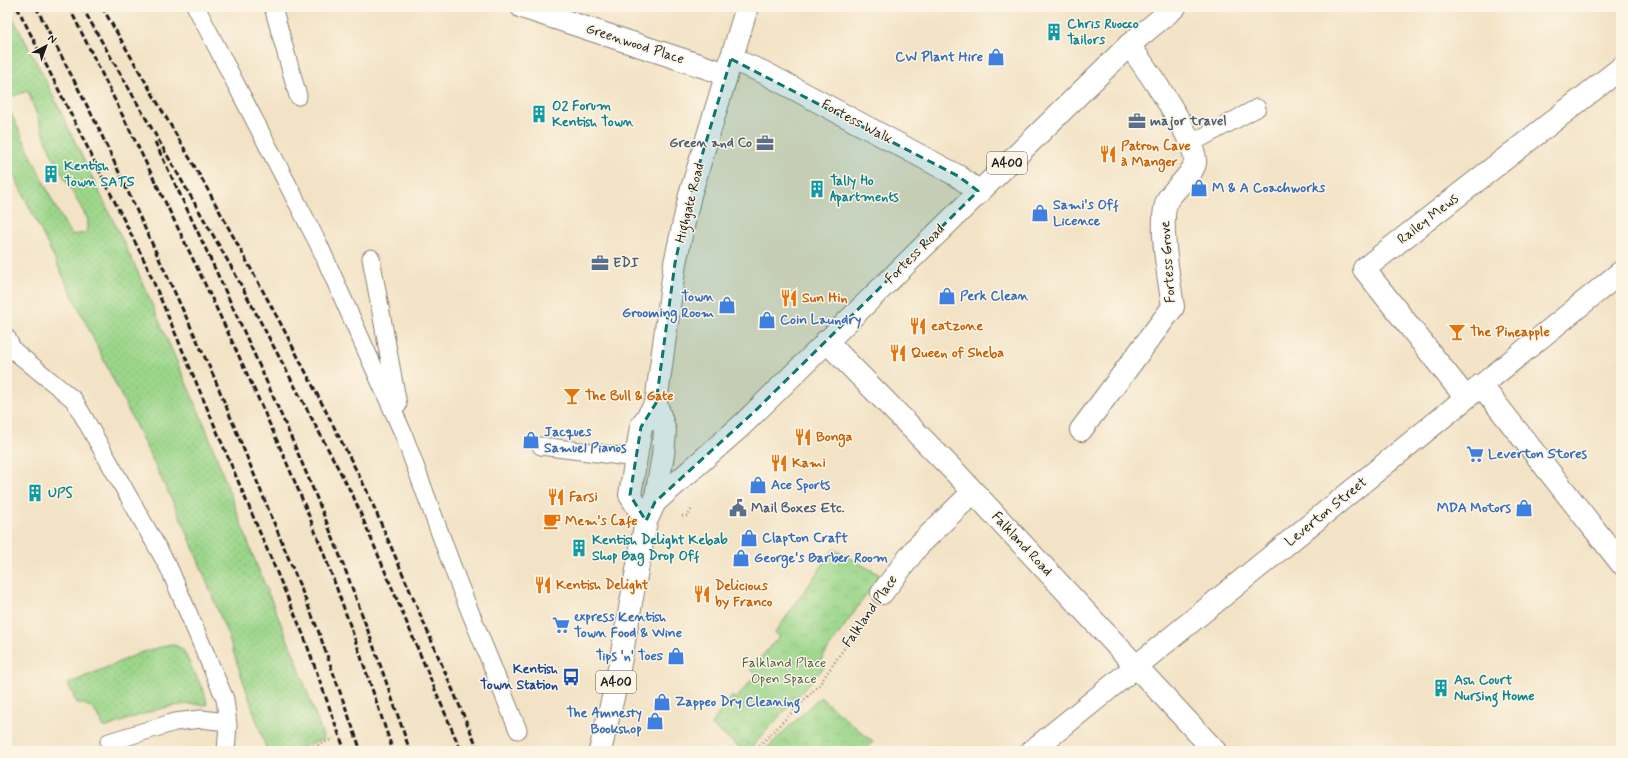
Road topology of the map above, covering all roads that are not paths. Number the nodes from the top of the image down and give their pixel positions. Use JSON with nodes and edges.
{"nodes":[{"id":1,"x":196,"y":7,"type":"edge"},
{"id":2,"x":273,"y":7,"type":"edge"},
{"id":3,"x":522,"y":7,"type":"edge"},
{"id":4,"x":747,"y":7,"type":"edge"},
{"id":5,"x":1176,"y":7,"type":"edge"},
{"id":6,"x":1129,"y":45,"type":"junction"},
{"id":7,"x":729,"y":67,"type":"junction"},
{"id":8,"x":1621,"y":68,"type":"edge"},
{"id":9,"x":298,"y":96,"type":"dead end"},
{"id":10,"x":1257,"y":108,"type":"dead end"},
{"id":11,"x":1190,"y":144,"type":"junction"},
{"id":12,"x":978,"y":191,"type":"junction"},
{"id":13,"x":371,"y":258,"type":"dead end"},
{"id":14,"x":1621,"y":272,"type":"edge"},
{"id":15,"x":7,"y":338,"type":"edge"},
{"id":16,"x":826,"y":341,"type":"junction"},
{"id":17,"x":1473,"y":392,"type":"junction"},
{"id":18,"x":656,"y":403,"type":"junction"},
{"id":19,"x":1081,"y":430,"type":"dead end"},
{"id":20,"x":403,"y":433,"type":"junction"},
{"id":21,"x":541,"y":446,"type":"dead end"},
{"id":22,"x":636,"y":458,"type":"junction"},
{"id":23,"x":973,"y":492,"type":"junction"},
{"id":24,"x":650,"y":512,"type":"junction"},
{"id":25,"x":1621,"y":563,"type":"edge"},
{"id":26,"x":882,"y":593,"type":"road end"},
{"id":27,"x":1137,"y":666,"type":"junction"},
{"id":28,"x":227,"y":722,"type":"junction"},
{"id":29,"x":518,"y":730,"type":"dead end"},
{"id":30,"x":109,"y":742,"type":"dead end"},
{"id":31,"x":226,"y":751,"type":"edge"},
{"id":32,"x":600,"y":751,"type":"edge"},
{"id":33,"x":1032,"y":751,"type":"edge"},
{"id":34,"x":1215,"y":751,"type":"edge"}],
"edges":[{"from":1,"to":20,"type":"lane"},
{"from":2,"to":9,"type":"lane"},
{"from":3,"to":7,"type":"street","name":"Greenwood Place"},
{"from":4,"to":7,"type":"street","name":"Highgate Road"},
{"from":5,"to":6,"type":"street","name":"Fortess Road","number":"A400"},
{"from":6,"to":11,"type":"street","name":"Fortess Grove"},
{"from":6,"to":12,"type":"street","name":"Fortess Road","number":"A400"},
{"from":7,"to":12,"type":"street","name":"Fortess Walk"},
{"from":7,"to":18,"type":"street","name":"Highgate Road"},
{"from":8,"to":17,"type":"street","name":"Railey Mews"},
{"from":10,"to":11,"type":"lane"},
{"from":11,"to":19,"type":"street","name":"Fortess Grove"},
{"from":12,"to":16,"type":"street","name":"Fortess Road","number":"A400"},
{"from":13,"to":20,"type":"lane"},
{"from":14,"to":17,"type":"street","name":"Leverton Street"},
{"from":15,"to":28,"type":"lane"},
{"from":16,"to":23,"type":"street","name":"Falkland Road"},
{"from":16,"to":24,"type":"street","name":"Fortess Road","number":"A400"},
{"from":17,"to":25,"type":"street"},
{"from":17,"to":27,"type":"street","name":"Leverton Street"},
{"from":18,"to":22,"type":"street","name":"Highgate Road"},
{"from":18,"to":24,"type":"street","name":"Highgate Road"},
{"from":20,"to":29,"type":"lane"},
{"from":21,"to":22,"type":"lane"},
{"from":22,"to":24,"type":"street","name":"Highgate Road"},
{"from":23,"to":26,"type":"street","name":"Falkland Place"},
{"from":23,"to":27,"type":"street","name":"Falkland Road"},
{"from":24,"to":32,"type":"street","number":"A400"},
{"from":27,"to":33,"type":"street","name":"Leverton Street"},
{"from":27,"to":34,"type":"street","name":"Falkland Road"},
{"from":28,"to":30,"type":"lane"},
{"from":28,"to":31,"type":"lane"}]}
